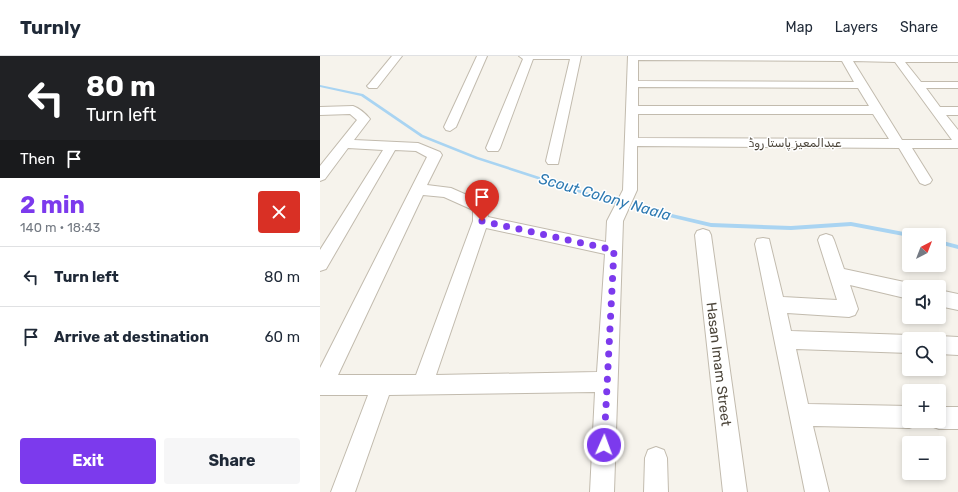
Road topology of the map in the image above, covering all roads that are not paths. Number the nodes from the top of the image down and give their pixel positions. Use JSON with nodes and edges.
{"nodes":[{"id":1,"x":396,"y":56,"type":"edge"},
{"id":2,"x":482,"y":56,"type":"edge"},
{"id":3,"x":524,"y":56,"type":"edge"},
{"id":4,"x":529,"y":56,"type":"edge"},
{"id":5,"x":633,"y":57,"type":"edge"},
{"id":6,"x":814,"y":57,"type":"edge"},
{"id":7,"x":846,"y":58,"type":"junction"},
{"id":8,"x":898,"y":59,"type":"junction"},
{"id":9,"x":958,"y":59,"type":"edge"},
{"id":10,"x":632,"y":84,"type":"junction"},
{"id":11,"x":862,"y":85,"type":"junction"},
{"id":12,"x":917,"y":85,"type":"junction"},
{"id":13,"x":958,"y":85,"type":"edge"},
{"id":14,"x":373,"y":86,"type":"dead end"},
{"id":15,"x":321,"y":104,"type":"edge"},
{"id":16,"x":632,"y":110,"type":"junction"},
{"id":17,"x":877,"y":110,"type":"junction"},
{"id":18,"x":958,"y":111,"type":"edge"},
{"id":19,"x":937,"y":112,"type":"junction"},
{"id":20,"x":450,"y":127,"type":"dead end"},
{"id":21,"x":958,"y":139,"type":"edge"},
{"id":22,"x":631,"y":142,"type":"junction"},
{"id":23,"x":344,"y":144,"type":"junction"},
{"id":24,"x":900,"y":144,"type":"junction"},
{"id":25,"x":958,"y":144,"type":"edge"},
{"id":26,"x":392,"y":145,"type":"junction"},
{"id":27,"x":493,"y":148,"type":"dead end"},
{"id":28,"x":552,"y":161,"type":"dead end"},
{"id":29,"x":320,"y":176,"type":"edge"},
{"id":30,"x":925,"y":180,"type":"dead end"},
{"id":31,"x":418,"y":190,"type":"junction"},
{"id":32,"x":482,"y":221,"type":"junction"},
{"id":33,"x":703,"y":235,"type":"dead end"},
{"id":34,"x":826,"y":240,"type":"dead end"},
{"id":35,"x":763,"y":244,"type":"dead end"},
{"id":36,"x":614,"y":250,"type":"junction"},
{"id":37,"x":320,"y":264,"type":"edge"},
{"id":38,"x":837,"y":275,"type":"junction"},
{"id":39,"x":902,"y":289,"type":"edge"},
{"id":40,"x":946,"y":299,"type":"edge"},
{"id":41,"x":958,"y":302,"type":"edge"},
{"id":42,"x":776,"y":304,"type":"junction"},
{"id":43,"x":784,"y":340,"type":"junction"},
{"id":44,"x":902,"y":344,"type":"edge"},
{"id":45,"x":946,"y":345,"type":"edge"},
{"id":46,"x":958,"y":346,"type":"edge"},
{"id":47,"x":606,"y":382,"type":"junction"},
{"id":48,"x":321,"y":385,"type":"edge"},
{"id":49,"x":382,"y":385,"type":"junction"},
{"id":50,"x":422,"y":385,"type":"junction"},
{"id":51,"x":800,"y":415,"type":"junction"},
{"id":52,"x":902,"y":417,"type":"edge"},
{"id":53,"x":946,"y":418,"type":"edge"},
{"id":54,"x":958,"y":418,"type":"edge"},
{"id":55,"x":656,"y":458,"type":"dead end"},
{"id":56,"x":343,"y":492,"type":"edge"},
{"id":57,"x":602,"y":492,"type":"edge"},
{"id":58,"x":656,"y":492,"type":"edge"},
{"id":59,"x":735,"y":492,"type":"edge"},
{"id":60,"x":817,"y":492,"type":"edge"}],
"edges":[{"from":1,"to":14,"type":"street"},
{"from":2,"to":20,"type":"street"},
{"from":3,"to":4,"type":"street"},
{"from":4,"to":27,"type":"street"},
{"from":4,"to":28,"type":"street"},
{"from":5,"to":6,"type":"street"},
{"from":5,"to":10,"type":"street"},
{"from":6,"to":7,"type":"street"},
{"from":7,"to":8,"type":"street"},
{"from":7,"to":11,"type":"street"},
{"from":8,"to":9,"type":"street"},
{"from":8,"to":12,"type":"street"},
{"from":10,"to":11,"type":"street"},
{"from":10,"to":16,"type":"street"},
{"from":11,"to":17,"type":"street"},
{"from":12,"to":13,"type":"street"},
{"from":12,"to":19,"type":"street"},
{"from":15,"to":23,"type":"street"},
{"from":16,"to":17,"type":"street"},
{"from":16,"to":22,"type":"street"},
{"from":17,"to":24,"type":"street"},
{"from":18,"to":19,"type":"street"},
{"from":19,"to":21,"type":"street"},
{"from":22,"to":24,"type":"street","name":"عبدالمعیز پاستا روڈ"},
{"from":22,"to":36,"type":"street"},
{"from":23,"to":26,"type":"street"},
{"from":23,"to":29,"type":"street"},
{"from":24,"to":25,"type":"street","name":"عبدالمعیز پاستا روڈ"},
{"from":24,"to":30,"type":"street"},
{"from":26,"to":31,"type":"street"},
{"from":26,"to":37,"type":"street"},
{"from":31,"to":32,"type":"street"},
{"from":31,"to":48,"type":"street"},
{"from":32,"to":36,"type":"street"},
{"from":32,"to":50,"type":"street"},
{"from":33,"to":59,"type":"street","name":"Hasan Imam Street"},
{"from":34,"to":38,"type":"street"},
{"from":35,"to":42,"type":"street"},
{"from":36,"to":47,"type":"street"},
{"from":38,"to":39,"type":"street"},
{"from":38,"to":42,"type":"street"},
{"from":40,"to":41,"type":"street"},
{"from":42,"to":43,"type":"street"},
{"from":43,"to":44,"type":"street"},
{"from":43,"to":51,"type":"street"},
{"from":45,"to":46,"type":"street"},
{"from":47,"to":50,"type":"street"},
{"from":47,"to":57,"type":"street"},
{"from":48,"to":49,"type":"street"},
{"from":49,"to":50,"type":"street"},
{"from":49,"to":56,"type":"street"},
{"from":51,"to":52,"type":"street"},
{"from":51,"to":60,"type":"street"},
{"from":53,"to":54,"type":"street"},
{"from":55,"to":58,"type":"street"}]}
